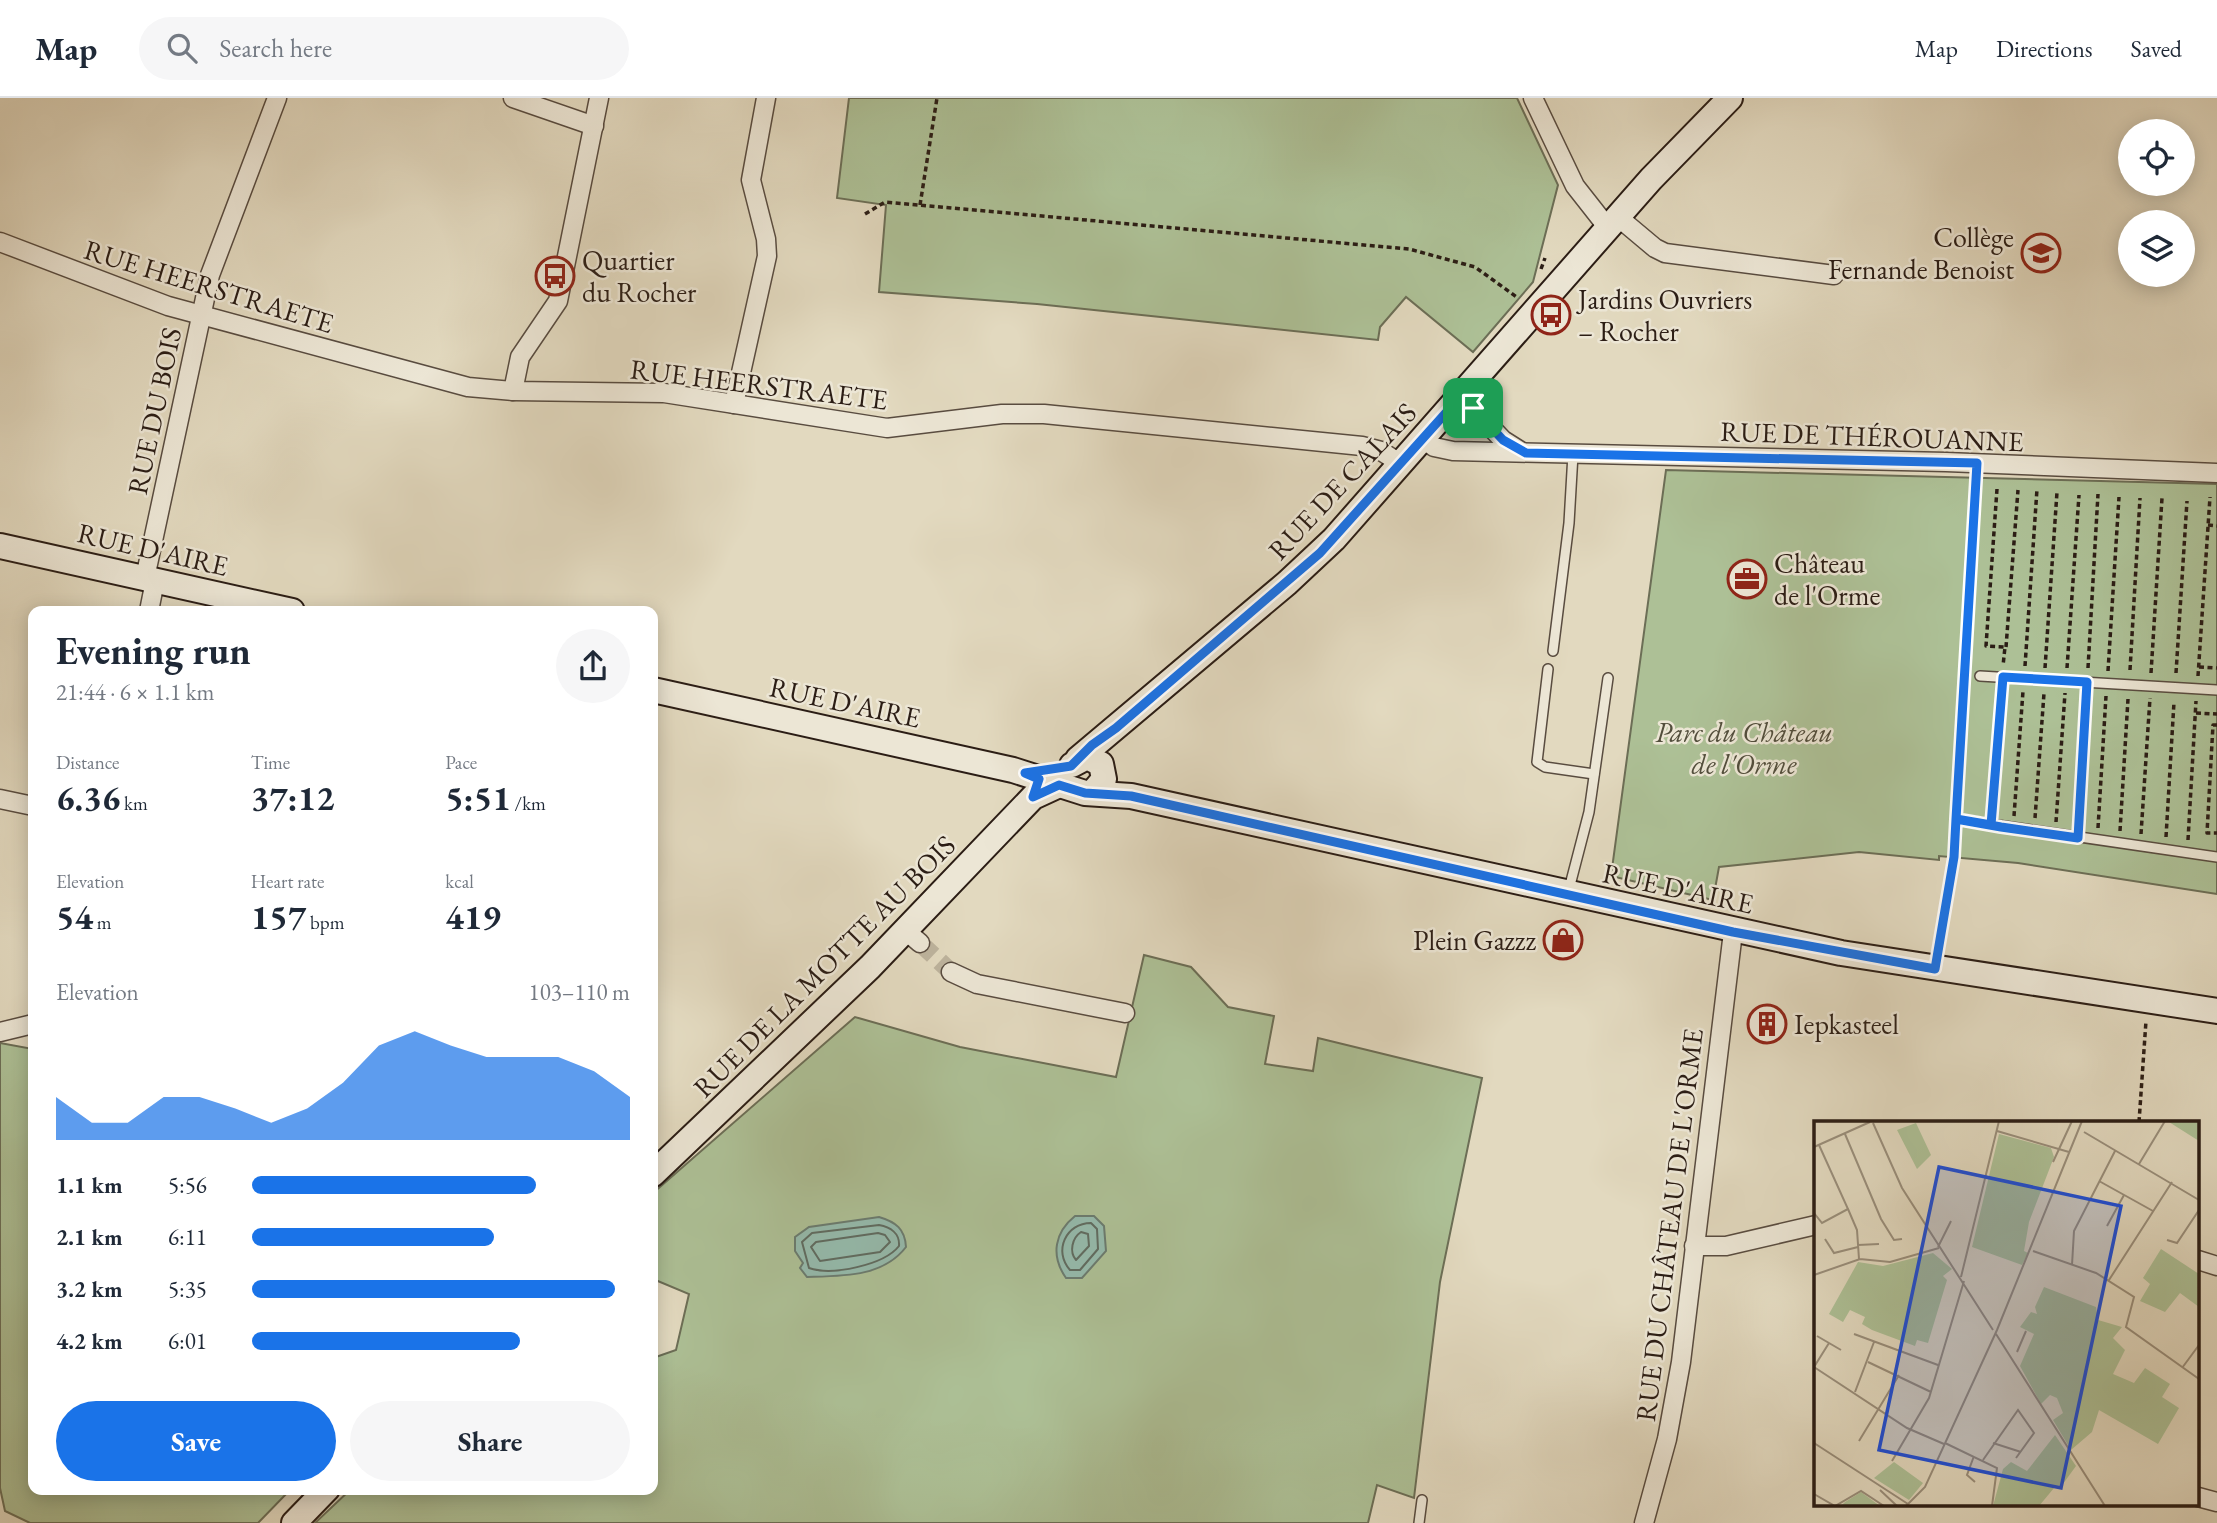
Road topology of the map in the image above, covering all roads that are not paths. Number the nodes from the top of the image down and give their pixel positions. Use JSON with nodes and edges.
{"nodes":[{"id":1,"x":277,"y":98,"type":"edge"},
{"id":2,"x":513,"y":98,"type":"edge"},
{"id":3,"x":599,"y":98,"type":"edge"},
{"id":4,"x":766,"y":98,"type":"edge"},
{"id":5,"x":1533,"y":98,"type":"edge"},
{"id":6,"x":1730,"y":98,"type":"edge"},
{"id":7,"x":594,"y":126,"type":"junction"},
{"id":8,"x":1613,"y":222,"type":"junction"},
{"id":9,"x":0,"y":242,"type":"edge"},
{"id":10,"x":1834,"y":275,"type":"dead end"},
{"id":11,"x":201,"y":316,"type":"junction"},
{"id":12,"x":513,"y":391,"type":"junction"},
{"id":13,"x":1461,"y":396,"type":"junction"},
{"id":14,"x":734,"y":404,"type":"junction"},
{"id":15,"x":1423,"y":439,"type":"junction"},
{"id":16,"x":1526,"y":453,"type":"junction"},
{"id":17,"x":1573,"y":454,"type":"junction"},
{"id":18,"x":1977,"y":463,"type":"junction"},
{"id":19,"x":1401,"y":464,"type":"junction"},
{"id":20,"x":2217,"y":473,"type":"edge"},
{"id":21,"x":0,"y":546,"type":"edge"},
{"id":22,"x":150,"y":579,"type":"junction"},
{"id":23,"x":149,"y":606,"type":"edge"},
{"id":24,"x":270,"y":606,"type":"edge"},
{"id":25,"x":1553,"y":651,"type":"dead end"},
{"id":26,"x":1548,"y":669,"type":"dead end"},
{"id":27,"x":1971,"y":675,"type":"junction"},
{"id":28,"x":1608,"y":678,"type":"dead end"},
{"id":29,"x":2217,"y":690,"type":"edge"},
{"id":30,"x":658,"y":691,"type":"edge"},
{"id":31,"x":1594,"y":774,"type":"junction"},
{"id":32,"x":1065,"y":778,"type":"junction"},
{"id":33,"x":0,"y":799,"type":"edge"},
{"id":34,"x":28,"y":805,"type":"edge"},
{"id":35,"x":1956,"y":819,"type":"junction"},
{"id":36,"x":2217,"y":857,"type":"edge"},
{"id":37,"x":1568,"y":895,"type":"junction"},
{"id":38,"x":1733,"y":932,"type":"junction"},
{"id":39,"x":1935,"y":969,"type":"junction"},
{"id":40,"x":951,"y":972,"type":"tunnel mouth"},
{"id":41,"x":2217,"y":1012,"type":"edge"},
{"id":42,"x":1125,"y":1013,"type":"dead end"},
{"id":43,"x":28,"y":1025,"type":"edge"},
{"id":44,"x":0,"y":1032,"type":"edge"},
{"id":45,"x":658,"y":1169,"type":"edge"},
{"id":46,"x":1814,"y":1226,"type":"edge"},
{"id":47,"x":1694,"y":1246,"type":"junction"},
{"id":48,"x":2200,"y":1261,"type":"edge"},
{"id":49,"x":2217,"y":1266,"type":"edge"},
{"id":50,"x":321,"y":1495,"type":"edge"},
{"id":51,"x":2200,"y":1498,"type":"edge"},
{"id":52,"x":1422,"y":1500,"type":"dead end"},
{"id":53,"x":2217,"y":1502,"type":"edge"},
{"id":54,"x":294,"y":1523,"type":"edge"},
{"id":55,"x":1419,"y":1523,"type":"edge"},
{"id":56,"x":1644,"y":1523,"type":"edge"}],
"edges":[{"from":1,"to":11,"type":"street","name":"RUE DU BOIS"},
{"from":2,"to":7,"type":"street"},
{"from":3,"to":7,"type":"street"},
{"from":4,"to":14,"type":"street"},
{"from":5,"to":8,"type":"street"},
{"from":6,"to":8,"type":"main road","name":"RUE DE CALAIS"},
{"from":7,"to":12,"type":"street"},
{"from":8,"to":10,"type":"street"},
{"from":8,"to":13,"type":"main road","name":"RUE DE CALAIS"},
{"from":9,"to":11,"type":"street","name":"RUE HEERSTRAETE"},
{"from":11,"to":12,"type":"street","name":"RUE HEERSTRAETE"},
{"from":11,"to":22,"type":"street","name":"RUE DU BOIS"},
{"from":12,"to":14,"type":"street","name":"RUE HEERSTRAETE"},
{"from":13,"to":15,"type":"main road","name":"RUE DE CALAIS"},
{"from":13,"to":16,"type":"street"},
{"from":14,"to":19,"type":"street","name":"RUE HEERSTRAETE"},
{"from":15,"to":16,"type":"street","name":"RUE DE THÉROUANNE"},
{"from":15,"to":19,"type":"main road","name":"RUE DE CALAIS"},
{"from":16,"to":17,"type":"street","name":"RUE DE THÉROUANNE"},
{"from":17,"to":18,"type":"street","name":"RUE DE THÉROUANNE"},
{"from":17,"to":25,"type":"lane"},
{"from":18,"to":20,"type":"street","name":"RUE DE THÉROUANNE"},
{"from":18,"to":27,"type":"lane"},
{"from":19,"to":32,"type":"main road","name":"RUE DE CALAIS"},
{"from":21,"to":22,"type":"main road","name":"RUE D'AIRE"},
{"from":22,"to":23,"type":"street","name":"RUE DU BOIS"},
{"from":22,"to":24,"type":"main road","name":"RUE D'AIRE"},
{"from":26,"to":31,"type":"lane"},
{"from":27,"to":29,"type":"lane"},
{"from":27,"to":35,"type":"lane"},
{"from":28,"to":31,"type":"lane"},
{"from":30,"to":32,"type":"main road","name":"RUE D'AIRE"},
{"from":31,"to":37,"type":"lane"},
{"from":32,"to":37,"type":"main road","name":"RUE D'AIRE"},
{"from":32,"to":45,"type":"main road","name":"RUE DE LA MOTTE AU BOIS"},
{"from":33,"to":34,"type":"street"},
{"from":35,"to":36,"type":"lane"},
{"from":35,"to":39,"type":"lane"},
{"from":37,"to":38,"type":"main road","name":"RUE D'AIRE"},
{"from":38,"to":39,"type":"main road","name":"RUE D'AIRE"},
{"from":38,"to":47,"type":"street","name":"RUE DU CHÂTEAU DE L'ORME"},
{"from":39,"to":41,"type":"main road","name":"RUE D'AIRE"},
{"from":40,"to":42,"type":"street"},
{"from":43,"to":44,"type":"street"},
{"from":46,"to":47,"type":"street"},
{"from":47,"to":56,"type":"street","name":"RUE DU CHÂTEAU DE L'ORME"},
{"from":48,"to":49,"type":"street"},
{"from":50,"to":54,"type":"main road"},
{"from":51,"to":53,"type":"street"},
{"from":52,"to":55,"type":"lane"}]}
